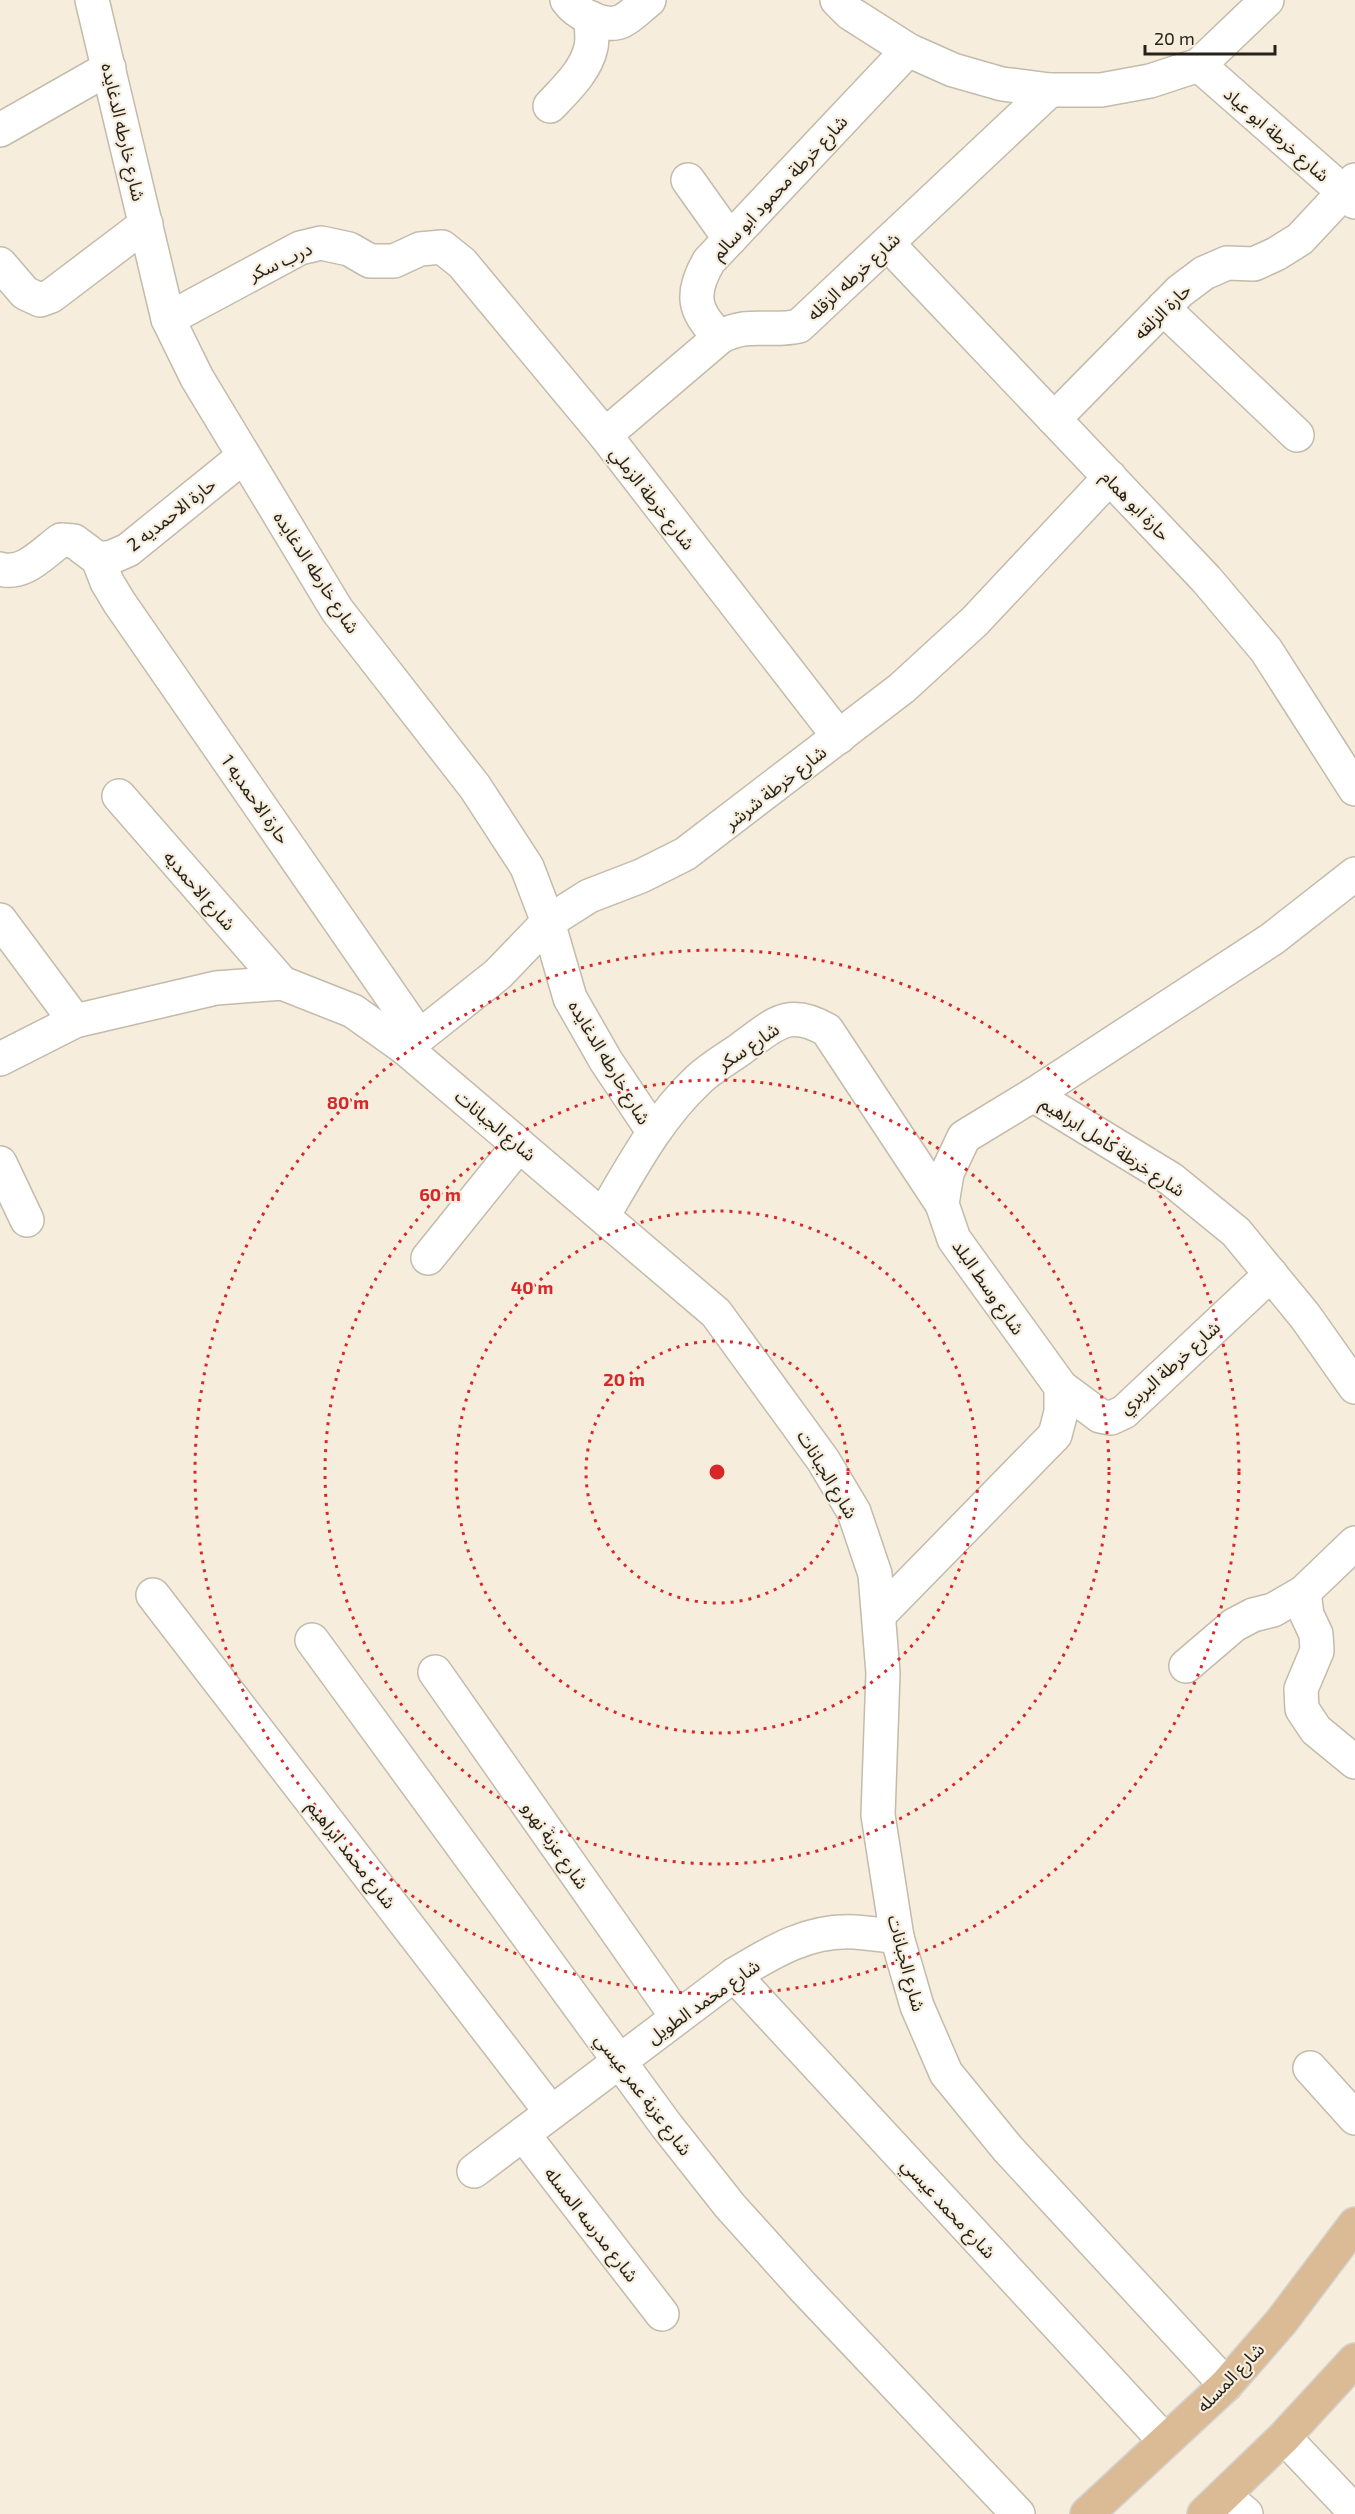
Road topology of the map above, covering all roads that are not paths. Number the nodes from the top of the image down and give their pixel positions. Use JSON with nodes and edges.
{"nodes":[{"id":1,"x":92,"y":0,"type":"edge"},
{"id":2,"x":649,"y":0,"type":"edge"},
{"id":3,"x":837,"y":0,"type":"edge"},
{"id":4,"x":1267,"y":0,"type":"edge"},
{"id":5,"x":579,"y":9,"type":"edge"},
{"id":6,"x":908,"y":50,"type":"junction"},
{"id":7,"x":1199,"y":65,"type":"junction"},
{"id":8,"x":109,"y":68,"type":"junction"},
{"id":9,"x":1050,"y":90,"type":"junction"},
{"id":10,"x":550,"y":106,"type":"dead end"},
{"id":11,"x":0,"y":130,"type":"edge"},
{"id":12,"x":688,"y":180,"type":"dead end"},
{"id":13,"x":1351,"y":191,"type":"edge"},
{"id":14,"x":146,"y":224,"type":"junction"},
{"id":15,"x":730,"y":238,"type":"junction"},
{"id":16,"x":888,"y":243,"type":"junction"},
{"id":17,"x":462,"y":263,"type":"joint"},
{"id":18,"x":0,"y":264,"type":"edge"},
{"id":19,"x":1163,"y":308,"type":"junction"},
{"id":20,"x":168,"y":319,"type":"junction"},
{"id":21,"x":720,"y":336,"type":"junction"},
{"id":22,"x":1054,"y":418,"type":"junction"},
{"id":23,"x":605,"y":435,"type":"junction"},
{"id":24,"x":1297,"y":435,"type":"dead end"},
{"id":25,"x":244,"y":456,"type":"junction"},
{"id":26,"x":1110,"y":477,"type":"junction"},
{"id":27,"x":98,"y":559,"type":"junction"},
{"id":28,"x":0,"y":568,"type":"edge"},
{"id":29,"x":839,"y":737,"type":"junction"},
{"id":30,"x":1355,"y":789,"type":"edge"},
{"id":31,"x":119,"y":796,"type":"dead end"},
{"id":32,"x":1355,"y":874,"type":"edge"},
{"id":33,"x":0,"y":920,"type":"edge"},
{"id":34,"x":548,"y":922,"type":"junction"},
{"id":35,"x":282,"y":983,"type":"junction"},
{"id":36,"x":75,"y":1021,"type":"junction"},
{"id":37,"x":412,"y":1042,"type":"junction"},
{"id":38,"x":0,"y":1059,"type":"edge"},
{"id":39,"x":1033,"y":1095,"type":"junction"},
{"id":40,"x":653,"y":1131,"type":"junction"},
{"id":41,"x":519,"y":1145,"type":"junction"},
{"id":42,"x":0,"y":1163,"type":"edge"},
{"id":43,"x":942,"y":1204,"type":"junction"},
{"id":44,"x":603,"y":1216,"type":"junction"},
{"id":45,"x":27,"y":1220,"type":"dead end"},
{"id":46,"x":429,"y":1258,"type":"dead end"},
{"id":47,"x":1270,"y":1274,"type":"junction"},
{"id":48,"x":1061,"y":1387,"type":"junction"},
{"id":49,"x":1355,"y":1387,"type":"edge"},
{"id":50,"x":1355,"y":1543,"type":"edge"},
{"id":51,"x":1304,"y":1592,"type":"junction"},
{"id":52,"x":153,"y":1595,"type":"dead end"},
{"id":53,"x":879,"y":1615,"type":"junction"},
{"id":54,"x":312,"y":1640,"type":"dead end"},
{"id":55,"x":1186,"y":1666,"type":"dead end"},
{"id":56,"x":435,"y":1672,"type":"dead end"},
{"id":57,"x":1355,"y":1762,"type":"edge"},
{"id":58,"x":897,"y":1937,"type":"junction"},
{"id":59,"x":734,"y":1975,"type":"junction"},
{"id":60,"x":678,"y":2017,"type":"junction"},
{"id":61,"x":619,"y":2061,"type":"junction"},
{"id":62,"x":1310,"y":2068,"type":"dead end"},
{"id":63,"x":551,"y":2112,"type":"junction"},
{"id":64,"x":1355,"y":2118,"type":"edge"},
{"id":65,"x":523,"y":2134,"type":"junction"},
{"id":66,"x":474,"y":2171,"type":"dead end"},
{"id":67,"x":1355,"y":2224,"type":"edge"},
{"id":68,"x":662,"y":2314,"type":"dead end"},
{"id":69,"x":1354,"y":2363,"type":"edge"},
{"id":70,"x":1226,"y":2385,"type":"junction"},
{"id":71,"x":1284,"y":2437,"type":"junction"},
{"id":72,"x":1164,"y":2440,"type":"junction"},
{"id":73,"x":1225,"y":2508,"type":"edge"},
{"id":74,"x":1355,"y":2512,"type":"edge"},
{"id":75,"x":1018,"y":2514,"type":"edge"},
{"id":76,"x":1087,"y":2514,"type":"edge"}],
"edges":[{"from":1,"to":8,"type":"street","name":"شارع خارطه الدغايده"},
{"from":2,"to":5,"type":"street"},
{"from":3,"to":6,"type":"street"},
{"from":4,"to":7,"type":"street"},
{"from":5,"to":10,"type":"street"},
{"from":6,"to":9,"type":"street"},
{"from":6,"to":15,"type":"street","name":"شارع خرطة محمود ابو سالم"},
{"from":7,"to":9,"type":"street"},
{"from":7,"to":13,"type":"street","name":"شارع خرطة ابو عياد"},
{"from":8,"to":11,"type":"street"},
{"from":8,"to":14,"type":"street","name":"شارع خارطه الدغايده"},
{"from":9,"to":16,"type":"street","name":"شارع خرطه الزقله"},
{"from":12,"to":15,"type":"street"},
{"from":13,"to":19,"type":"street","name":"حارة الزلقه"},
{"from":14,"to":18,"type":"street"},
{"from":14,"to":20,"type":"street","name":"شارع خارطه الدغايده"},
{"from":15,"to":21,"type":"street","name":"شارع خرطة محمود ابو سالم"},
{"from":16,"to":21,"type":"street","name":"شارع خرطه الزقله"},
{"from":16,"to":22,"type":"street","name":"حارة ابو همام"},
{"from":17,"to":20,"type":"street","name":"درب سكر"},
{"from":17,"to":23,"type":"street","name":"شارع خرطة الزملي"},
{"from":19,"to":22,"type":"street","name":"حارة الزلقه"},
{"from":19,"to":24,"type":"street"},
{"from":20,"to":25,"type":"street","name":"شارع خارطه الدغايده"},
{"from":21,"to":23,"type":"street","name":"شارع خرطه الزقله"},
{"from":22,"to":26,"type":"street","name":"حارة ابو همام"},
{"from":23,"to":29,"type":"street","name":"شارع خرطة الزملي"},
{"from":25,"to":27,"type":"street","name":"حارة الاحمديه 2"},
{"from":25,"to":34,"type":"street","name":"شارع خارطه الدغايده"},
{"from":26,"to":29,"type":"street","name":"شارع خرطة شرشر"},
{"from":26,"to":30,"type":"street","name":"حارة ابو همام"},
{"from":27,"to":28,"type":"street"},
{"from":27,"to":37,"type":"street","name":"حارة الاحمديه 1"},
{"from":29,"to":34,"type":"street","name":"شارع خرطة شرشر"},
{"from":31,"to":35,"type":"street","name":"شارع الاحمديه"},
{"from":32,"to":39,"type":"street","name":"شارع وسط البلد"},
{"from":33,"to":36,"type":"street"},
{"from":34,"to":37,"type":"street","name":"شارع خرطة شرشر"},
{"from":34,"to":40,"type":"street","name":"شارع خارطه الدغايده"},
{"from":35,"to":36,"type":"street","name":"شارع الجبانات"},
{"from":35,"to":37,"type":"street","name":"شارع الجبانات"},
{"from":36,"to":38,"type":"street","name":"شارع الجبانات"},
{"from":37,"to":41,"type":"street","name":"شارع الجبانات"},
{"from":39,"to":43,"type":"street","name":"شارع وسط البلد"},
{"from":39,"to":47,"type":"street","name":"شارع خرطة كامل ابراهيم"},
{"from":40,"to":43,"type":"street","name":"شارع سكر"},
{"from":40,"to":44,"type":"street","name":"شارع سكر"},
{"from":41,"to":44,"type":"street","name":"شارع الجبانات"},
{"from":41,"to":46,"type":"street"},
{"from":42,"to":45,"type":"street"},
{"from":43,"to":48,"type":"street","name":"شارع وسط البلد"},
{"from":44,"to":53,"type":"street","name":"شارع الجبانات"},
{"from":47,"to":48,"type":"street","name":"شارع خرطة البربري"},
{"from":47,"to":49,"type":"street","name":"شارع خرطة كامل ابراهيم"},
{"from":48,"to":53,"type":"street"},
{"from":50,"to":51,"type":"street"},
{"from":51,"to":55,"type":"street"},
{"from":51,"to":57,"type":"street"},
{"from":52,"to":63,"type":"street","name":"شارع محمد ابراهيم"},
{"from":53,"to":58,"type":"street","name":"شارع الجبانات"},
{"from":54,"to":61,"type":"street","name":"شارع عزبة عمر عيسي"},
{"from":56,"to":60,"type":"street","name":"شارع عزبة نهرو"},
{"from":58,"to":59,"type":"street","name":"شارع محمد الطويل"},
{"from":58,"to":70,"type":"street","name":"شارع الجبانات"},
{"from":59,"to":60,"type":"street","name":"شارع محمد الطويل"},
{"from":59,"to":72,"type":"street","name":"شارع محمد عيسي"},
{"from":60,"to":61,"type":"street","name":"شارع محمد الطويل"},
{"from":61,"to":63,"type":"street","name":"شارع محمد الطويل"},
{"from":61,"to":75,"type":"street","name":"شارع عزبة عمر عيسي"},
{"from":62,"to":64,"type":"street"},
{"from":63,"to":65,"type":"street","name":"شارع محمد الطويل"},
{"from":65,"to":66,"type":"street","name":"شارع محمد الطويل"},
{"from":65,"to":68,"type":"street","name":"شارع مدرسه المسله"},
{"from":67,"to":70,"type":"main road","name":"شارع المسله"},
{"from":69,"to":71,"type":"main road"},
{"from":70,"to":72,"type":"main road","name":"شارع المسله"},
{"from":71,"to":73,"type":"main road"},
{"from":71,"to":74,"type":"street"},
{"from":72,"to":76,"type":"main road","name":"شارع المسله"}]}
